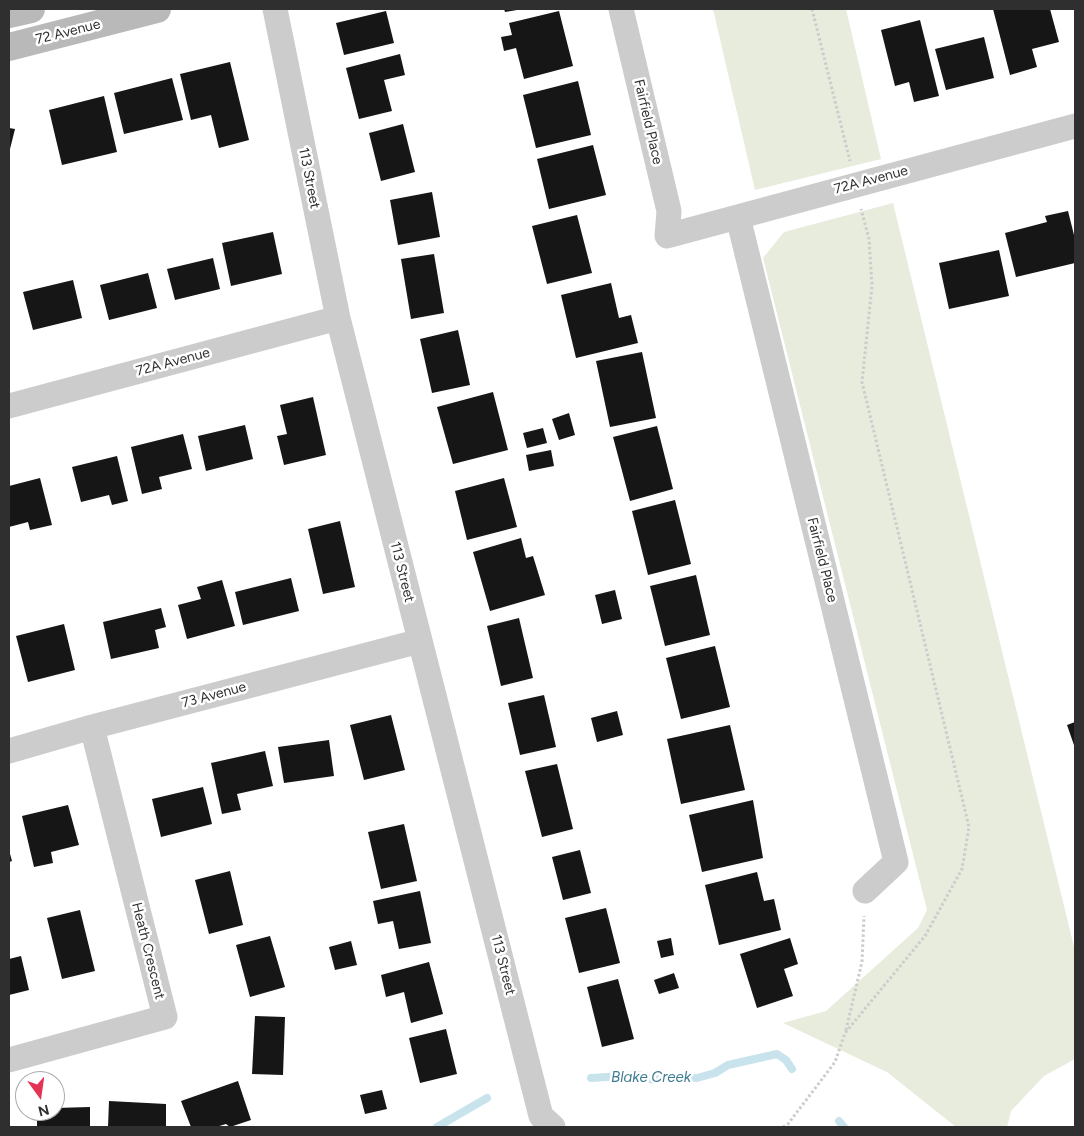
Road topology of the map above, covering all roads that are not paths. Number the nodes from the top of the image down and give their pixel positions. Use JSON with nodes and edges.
{"nodes":[{"id":1,"x":30,"y":9,"type":"edge"},
{"id":2,"x":157,"y":9,"type":"edge"},
{"id":3,"x":275,"y":9,"type":"edge"},
{"id":4,"x":621,"y":9,"type":"edge"},
{"id":5,"x":9,"y":14,"type":"edge"},
{"id":6,"x":9,"y":47,"type":"edge"},
{"id":7,"x":1075,"y":126,"type":"edge"},
{"id":8,"x":738,"y":217,"type":"junction"},
{"id":9,"x":667,"y":236,"type":"joint"},
{"id":10,"x":338,"y":318,"type":"junction"},
{"id":11,"x":9,"y":406,"type":"edge"},
{"id":12,"x":420,"y":641,"type":"junction"},
{"id":13,"x":92,"y":727,"type":"junction"},
{"id":14,"x":9,"y":751,"type":"edge"},
{"id":15,"x":866,"y":891,"type":"dead end"},
{"id":16,"x":9,"y":1060,"type":"edge"},
{"id":17,"x":554,"y":1127,"type":"edge"}],
"edges":[{"from":1,"to":5,"type":"main road"},
{"from":2,"to":6,"type":"main road","name":"72 Avenue"},
{"from":3,"to":10,"type":"street","name":"113 Street"},
{"from":4,"to":9,"type":"street","name":"Fairfield Place"},
{"from":7,"to":8,"type":"street","name":"72A Avenue"},
{"from":8,"to":9,"type":"street","name":"72A Avenue"},
{"from":8,"to":15,"type":"street","name":"Fairfield Place"},
{"from":10,"to":11,"type":"street","name":"72A Avenue"},
{"from":10,"to":12,"type":"street","name":"113 Street"},
{"from":12,"to":13,"type":"street","name":"73 Avenue"},
{"from":12,"to":17,"type":"street","name":"113 Street"},
{"from":13,"to":14,"type":"street","name":"73 Avenue"},
{"from":13,"to":16,"type":"street","name":"Heath Crescent"}]}
